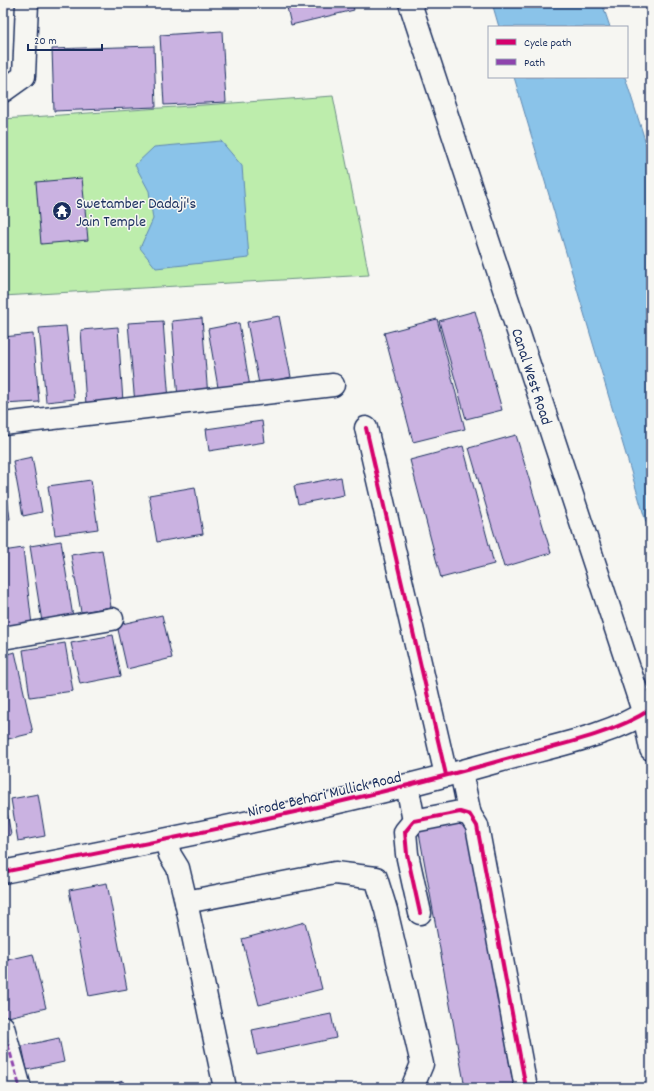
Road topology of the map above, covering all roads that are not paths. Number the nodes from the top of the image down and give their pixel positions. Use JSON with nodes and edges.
{"nodes":[{"id":1,"x":27,"y":3,"type":"edge"},
{"id":2,"x":410,"y":3,"type":"edge"},
{"id":3,"x":3,"y":91,"type":"edge"},
{"id":4,"x":333,"y":385,"type":"dead end"},
{"id":5,"x":3,"y":424,"type":"edge"},
{"id":6,"x":366,"y":428,"type":"dead end"},
{"id":7,"x":112,"y":619,"type":"dead end"},
{"id":8,"x":3,"y":638,"type":"edge"},
{"id":9,"x":648,"y":711,"type":"edge"},
{"id":10,"x":651,"y":749,"type":"edge"},
{"id":11,"x":454,"y":774,"type":"junction"},
{"id":12,"x":407,"y":785,"type":"junction"},
{"id":13,"x":470,"y":815,"type":"junction"},
{"id":14,"x":414,"y":821,"type":"junction"},
{"id":15,"x":174,"y":838,"type":"junction"},
{"id":16,"x":3,"y":872,"type":"edge"},
{"id":17,"x":186,"y":902,"type":"junction"},
{"id":18,"x":420,"y":913,"type":"dead end"},
{"id":19,"x":3,"y":1027,"type":"edge"},
{"id":20,"x":20,"y":1088,"type":"edge"},
{"id":21,"x":225,"y":1088,"type":"edge"},
{"id":22,"x":412,"y":1088,"type":"edge"},
{"id":23,"x":526,"y":1088,"type":"edge"}],
"edges":[{"from":1,"to":3,"type":"street"},
{"from":2,"to":9,"type":"street","name":"Canal West Road"},
{"from":4,"to":5,"type":"street"},
{"from":6,"to":11,"type":"street"},
{"from":7,"to":8,"type":"street"},
{"from":9,"to":10,"type":"street","name":"Canal West Road"},
{"from":9,"to":11,"type":"street","name":"Nirode Behari Mullick Road"},
{"from":11,"to":12,"type":"street","name":"Nirode Behari Mullick Road"},
{"from":11,"to":13,"type":"street"},
{"from":12,"to":14,"type":"street"},
{"from":12,"to":15,"type":"street","name":"Nirode Behari Mullick Road"},
{"from":13,"to":14,"type":"street"},
{"from":13,"to":23,"type":"street"},
{"from":14,"to":18,"type":"street"},
{"from":15,"to":16,"type":"street","name":"Nirode Behari Mullick Road"},
{"from":15,"to":17,"type":"street"},
{"from":17,"to":21,"type":"street"},
{"from":17,"to":22,"type":"street"},
{"from":19,"to":20,"type":"street"}]}
